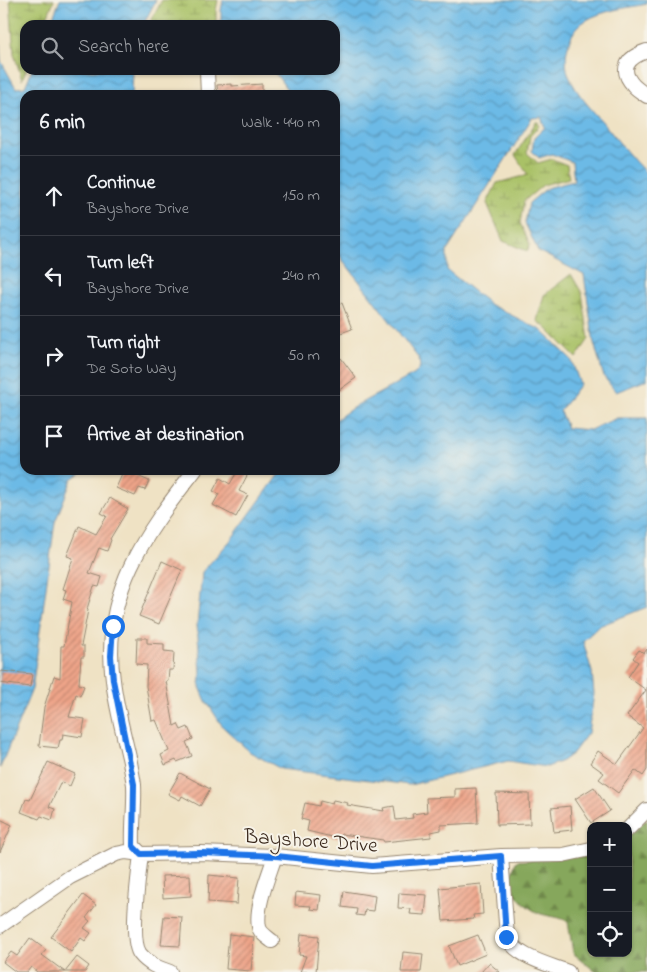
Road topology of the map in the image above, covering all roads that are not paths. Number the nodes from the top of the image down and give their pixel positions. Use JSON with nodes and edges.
{"nodes":[{"id":1,"x":647,"y":51,"type":"edge"},
{"id":2,"x":207,"y":75,"type":"edge"},
{"id":3,"x":208,"y":90,"type":"edge"},
{"id":4,"x":647,"y":95,"type":"edge"},
{"id":5,"x":191,"y":475,"type":"edge"},
{"id":6,"x":647,"y":810,"type":"edge"},
{"id":7,"x":632,"y":825,"type":"edge"},
{"id":8,"x":587,"y":851,"type":"edge"},
{"id":9,"x":141,"y":854,"type":"junction"},
{"id":10,"x":276,"y":856,"type":"junction"},
{"id":11,"x":501,"y":856,"type":"junction"},
{"id":12,"x":0,"y":926,"type":"edge"},
{"id":13,"x":272,"y":941,"type":"dead end"},
{"id":14,"x":170,"y":972,"type":"edge"},
{"id":15,"x":568,"y":972,"type":"edge"}],
"edges":[{"from":1,"to":4,"type":"street"},
{"from":2,"to":3,"type":"street"},
{"from":5,"to":9,"type":"street"},
{"from":6,"to":7,"type":"street"},
{"from":8,"to":11,"type":"street","name":"Bayshore Drive"},
{"from":9,"to":10,"type":"street","name":"Bayshore Drive"},
{"from":9,"to":12,"type":"street","name":"Bayshore Drive"},
{"from":9,"to":14,"type":"street"},
{"from":10,"to":11,"type":"street","name":"Bayshore Drive"},
{"from":10,"to":13,"type":"street"},
{"from":11,"to":15,"type":"street"}]}
